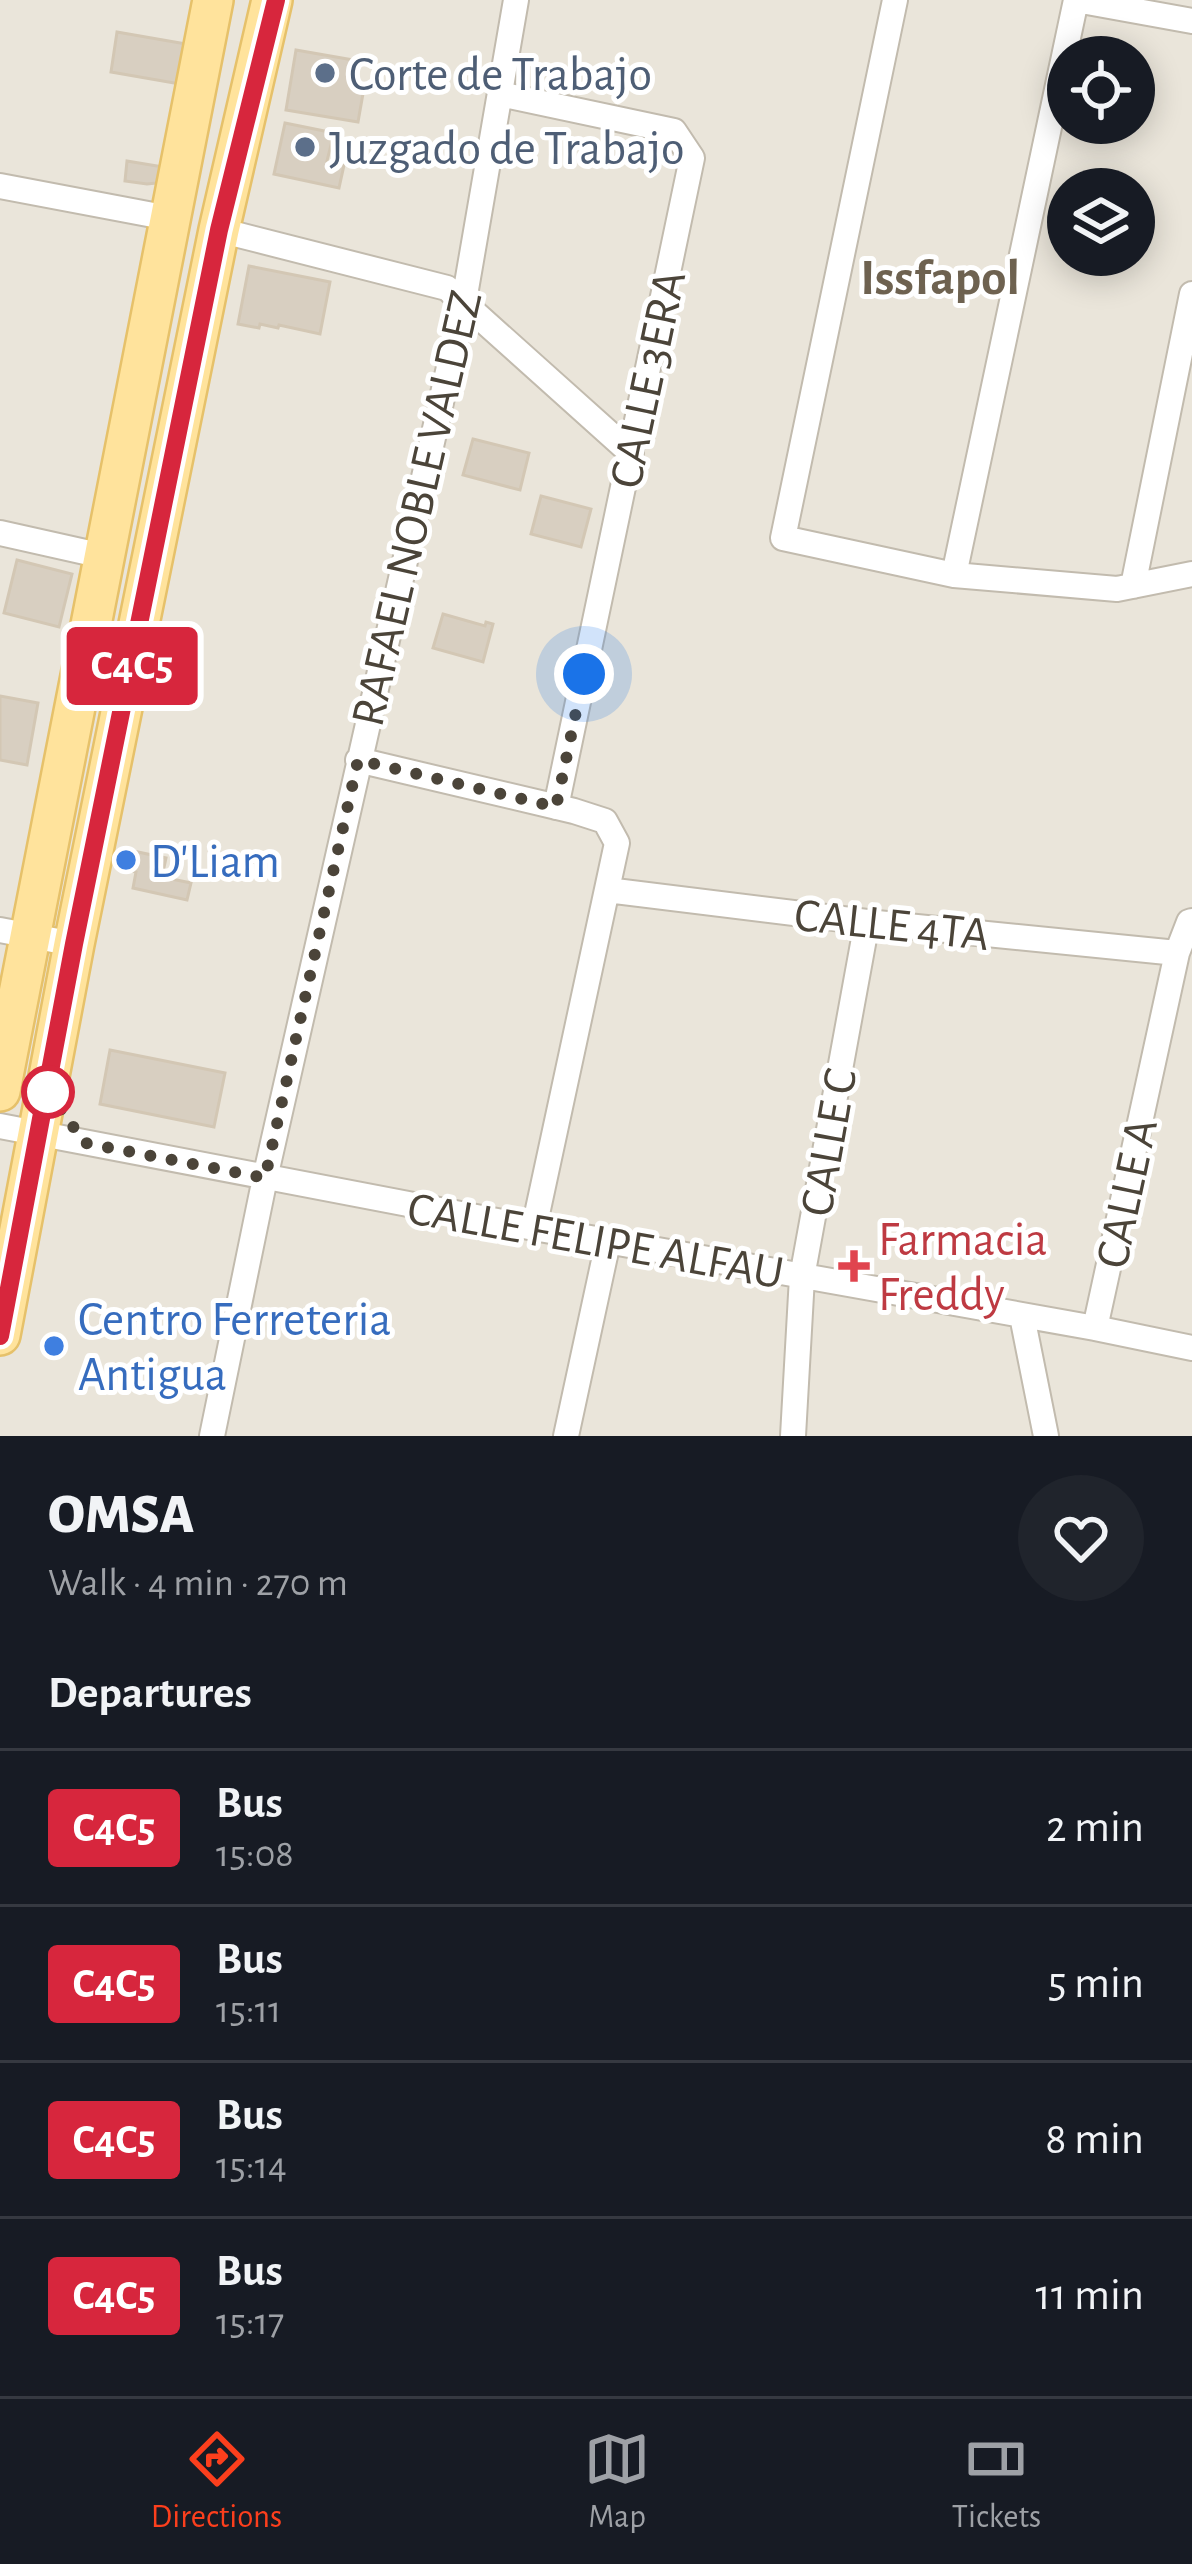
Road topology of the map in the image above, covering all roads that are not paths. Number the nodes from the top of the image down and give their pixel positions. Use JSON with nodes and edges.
{"nodes":[{"id":1,"x":516,"y":0,"type":"edge"},
{"id":2,"x":895,"y":0,"type":"edge"},
{"id":3,"x":1076,"y":0,"type":"edge"},
{"id":4,"x":212,"y":1,"type":"edge"},
{"id":5,"x":273,"y":6,"type":"edge"},
{"id":6,"x":1151,"y":7,"type":"edge"},
{"id":7,"x":1192,"y":21,"type":"edge"},
{"id":8,"x":500,"y":94,"type":"junction"},
{"id":9,"x":0,"y":187,"type":"edge"},
{"id":10,"x":169,"y":218,"type":"junction"},
{"id":11,"x":219,"y":230,"type":"junction"},
{"id":12,"x":1192,"y":294,"type":"edge"},
{"id":13,"x":464,"y":301,"type":"junction"},
{"id":14,"x":631,"y":453,"type":"junction"},
{"id":15,"x":0,"y":533,"type":"edge"},
{"id":16,"x":104,"y":556,"type":"junction"},
{"id":17,"x":1192,"y":574,"type":"edge"},
{"id":18,"x":954,"y":575,"type":"junction"},
{"id":19,"x":1133,"y":586,"type":"junction"},
{"id":20,"x":358,"y":760,"type":"junction"},
{"id":21,"x":556,"y":807,"type":"junction"},
{"id":22,"x":607,"y":890,"type":"junction"},
{"id":23,"x":1192,"y":921,"type":"edge"},
{"id":24,"x":867,"y":922,"type":"junction"},
{"id":25,"x":15,"y":933,"type":"edge"},
{"id":26,"x":74,"y":944,"type":"junction"},
{"id":27,"x":1178,"y":953,"type":"junction"},
{"id":28,"x":0,"y":1091,"type":"edge"},
{"id":29,"x":0,"y":1126,"type":"edge"},
{"id":30,"x":40,"y":1134,"type":"junction"},
{"id":31,"x":265,"y":1178,"type":"junction"},
{"id":32,"x":534,"y":1228,"type":"junction"},
{"id":33,"x":608,"y":1242,"type":"junction"},
{"id":34,"x":802,"y":1277,"type":"junction"},
{"id":35,"x":1022,"y":1316,"type":"junction"},
{"id":36,"x":1095,"y":1328,"type":"junction"},
{"id":37,"x":0,"y":1335,"type":"edge"},
{"id":38,"x":1192,"y":1348,"type":"edge"},
{"id":39,"x":212,"y":1436,"type":"edge"},
{"id":40,"x":566,"y":1436,"type":"edge"},
{"id":41,"x":793,"y":1436,"type":"edge"},
{"id":42,"x":1046,"y":1436,"type":"edge"}],
"edges":[{"from":1,"to":8,"type":"street","name":"RAFAEL NOBLE VALDEZ"},
{"from":2,"to":18,"type":"street"},
{"from":3,"to":6,"type":"street"},
{"from":3,"to":18,"type":"street"},
{"from":4,"to":10,"type":"main road"},
{"from":5,"to":11,"type":"main road"},
{"from":6,"to":7,"type":"street"},
{"from":8,"to":13,"type":"street","name":"RAFAEL NOBLE VALDEZ"},
{"from":8,"to":14,"type":"street","name":"CALLE 3ERA"},
{"from":9,"to":10,"type":"street"},
{"from":10,"to":16,"type":"main road"},
{"from":11,"to":13,"type":"street"},
{"from":11,"to":26,"type":"main road"},
{"from":12,"to":19,"type":"street"},
{"from":13,"to":14,"type":"street"},
{"from":13,"to":20,"type":"street","name":"RAFAEL NOBLE VALDEZ"},
{"from":14,"to":21,"type":"street","name":"CALLE 3ERA"},
{"from":15,"to":16,"type":"street"},
{"from":16,"to":25,"type":"main road"},
{"from":17,"to":19,"type":"street"},
{"from":18,"to":19,"type":"street"},
{"from":20,"to":21,"type":"street"},
{"from":20,"to":31,"type":"street","name":"RAFAEL NOBLE VALDEZ"},
{"from":21,"to":22,"type":"street"},
{"from":22,"to":24,"type":"street","name":"CALLE 4TA"},
{"from":22,"to":32,"type":"street"},
{"from":23,"to":27,"type":"street","name":"CALLE A"},
{"from":24,"to":27,"type":"street","name":"CALLE 4TA"},
{"from":24,"to":34,"type":"street","name":"CALLE C"},
{"from":25,"to":26,"type":"street"},
{"from":25,"to":28,"type":"main road"},
{"from":26,"to":30,"type":"main road"},
{"from":27,"to":36,"type":"street","name":"CALLE A"},
{"from":29,"to":30,"type":"street","name":"CALLE FELIPE ALFAU"},
{"from":30,"to":31,"type":"street","name":"CALLE FELIPE ALFAU"},
{"from":30,"to":37,"type":"main road"},
{"from":31,"to":32,"type":"street","name":"CALLE FELIPE ALFAU"},
{"from":31,"to":39,"type":"street","name":"RAFAEL NOBLE VALDEZ"},
{"from":32,"to":33,"type":"street","name":"CALLE FELIPE ALFAU"},
{"from":33,"to":34,"type":"street","name":"CALLE FELIPE ALFAU"},
{"from":33,"to":40,"type":"street"},
{"from":34,"to":35,"type":"street","name":"CALLE FELIPE ALFAU"},
{"from":34,"to":41,"type":"street","name":"CALLE C"},
{"from":35,"to":36,"type":"street","name":"CALLE FELIPE ALFAU"},
{"from":35,"to":42,"type":"street"},
{"from":36,"to":38,"type":"street","name":"CALLE FELIPE ALFAU"}]}
